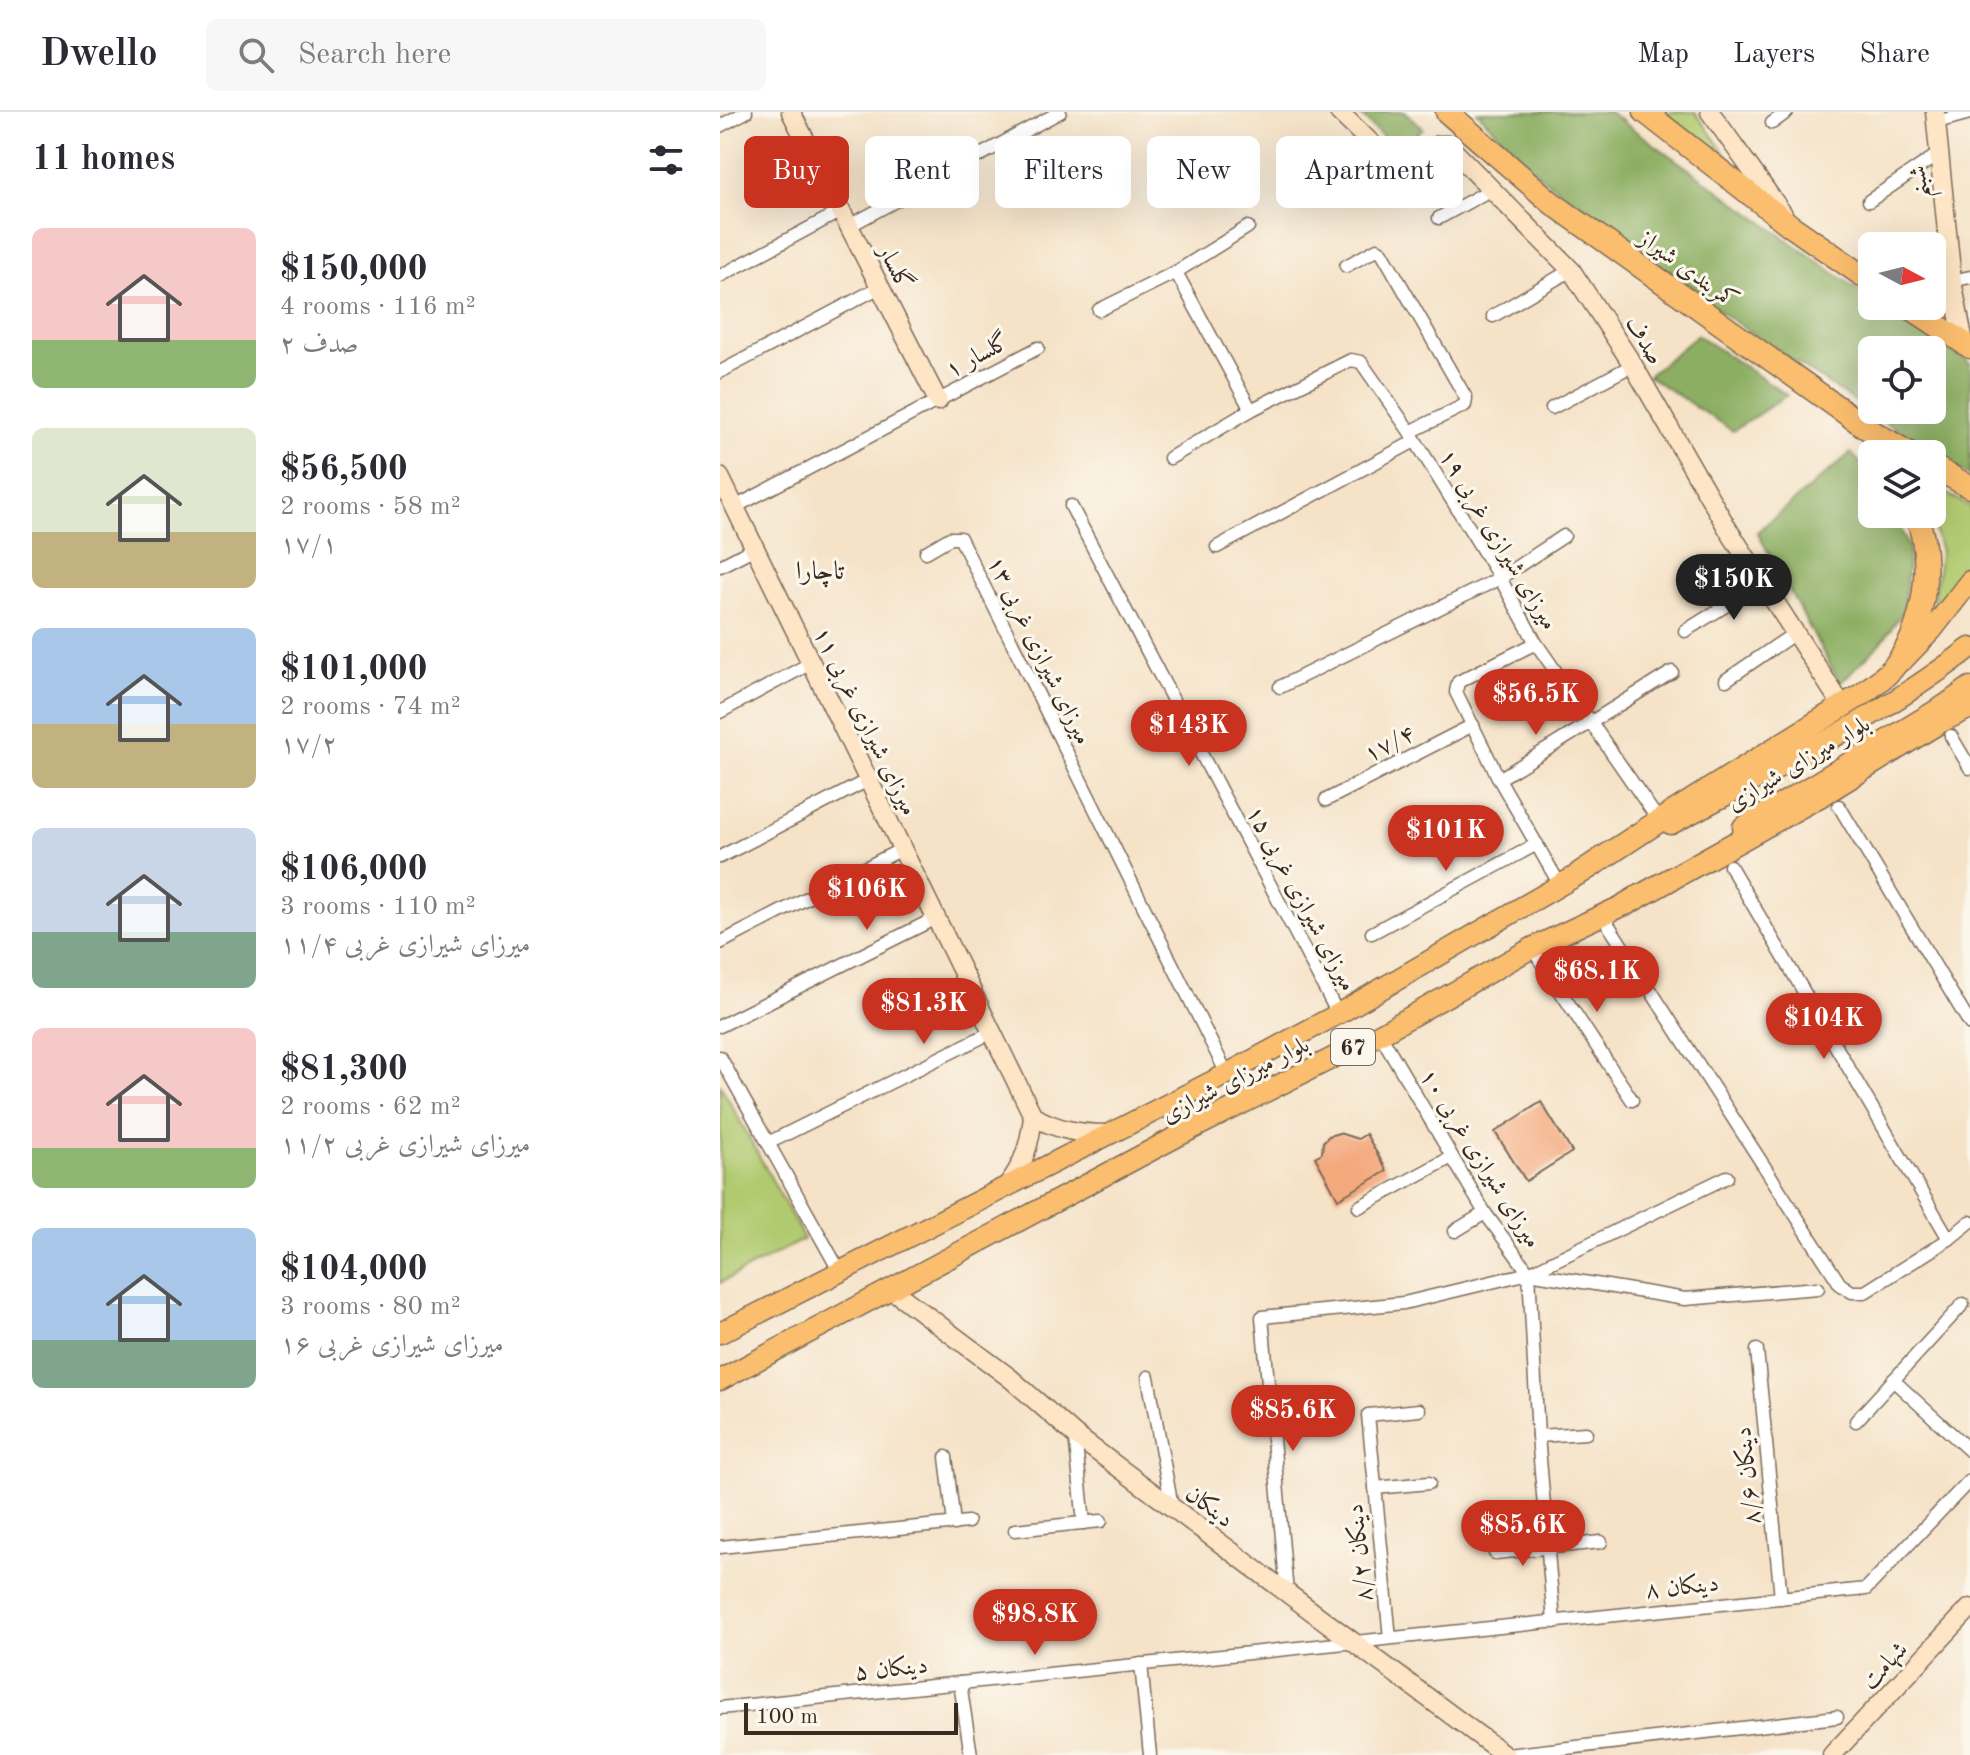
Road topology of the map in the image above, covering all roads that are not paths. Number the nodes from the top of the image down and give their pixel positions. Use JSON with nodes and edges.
{"nodes":[{"id":1,"x":746,"y":112,"type":"edge"},
{"id":2,"x":1060,"y":112,"type":"edge"},
{"id":3,"x":1339,"y":112,"type":"edge"},
{"id":4,"x":1645,"y":112,"type":"edge"},
{"id":5,"x":1710,"y":112,"type":"edge"},
{"id":6,"x":1787,"y":112,"type":"edge"},
{"id":7,"x":793,"y":113,"type":"edge"},
{"id":8,"x":1970,"y":113,"type":"edge"},
{"id":9,"x":1453,"y":116,"type":"edge"},
{"id":10,"x":1936,"y":117,"type":"edge"},
{"id":11,"x":1772,"y":123,"type":"dead end"},
{"id":12,"x":720,"y":126,"type":"edge"},
{"id":13,"x":1940,"y":153,"type":"junction"},
{"id":14,"x":1492,"y":189,"type":"junction"},
{"id":15,"x":1869,"y":201,"type":"dead end"},
{"id":16,"x":1439,"y":218,"type":"dead end"},
{"id":17,"x":845,"y":219,"type":"junction"},
{"id":18,"x":1791,"y":226,"type":"junction"},
{"id":19,"x":1248,"y":227,"type":"dead end"},
{"id":20,"x":1346,"y":266,"type":"dead end"},
{"id":21,"x":1571,"y":270,"type":"junction"},
{"id":22,"x":1176,"y":272,"type":"junction"},
{"id":23,"x":1858,"y":272,"type":"edge"},
{"id":24,"x":720,"y":276,"type":"edge"},
{"id":25,"x":1961,"y":279,"type":"edge"},
{"id":26,"x":880,"y":287,"type":"junction"},
{"id":27,"x":1099,"y":310,"type":"dead end"},
{"id":28,"x":1493,"y":316,"type":"dead end"},
{"id":29,"x":1929,"y":320,"type":"edge"},
{"id":30,"x":1967,"y":345,"type":"edge"},
{"id":31,"x":1038,"y":348,"type":"dead end"},
{"id":32,"x":1633,"y":365,"type":"junction"},
{"id":33,"x":720,"y":372,"type":"edge"},
{"id":34,"x":938,"y":401,"type":"junction"},
{"id":35,"x":1552,"y":408,"type":"dead end"},
{"id":36,"x":1251,"y":410,"type":"junction"},
{"id":37,"x":1868,"y":429,"type":"junction"},
{"id":38,"x":1412,"y":436,"type":"junction"},
{"id":39,"x":1875,"y":440,"type":"edge"},
{"id":40,"x":1887,"y":440,"type":"edge"},
{"id":41,"x":1170,"y":458,"type":"dead end"},
{"id":42,"x":1946,"y":474,"type":"edge"},
{"id":43,"x":720,"y":477,"type":"edge"},
{"id":44,"x":1970,"y":487,"type":"edge"},
{"id":45,"x":1071,"y":506,"type":"dead end"},
{"id":46,"x":735,"y":507,"type":"junction"},
{"id":47,"x":1921,"y":528,"type":"edge"},
{"id":48,"x":1564,"y":536,"type":"dead end"},
{"id":49,"x":1217,"y":547,"type":"dead end"},
{"id":50,"x":755,"y":548,"type":"junction"},
{"id":51,"x":926,"y":552,"type":"dead end"},
{"id":52,"x":720,"y":566,"type":"edge"},
{"id":53,"x":1500,"y":578,"type":"junction"},
{"id":54,"x":1970,"y":581,"type":"edge"},
{"id":55,"x":1764,"y":582,"type":"junction"},
{"id":56,"x":1685,"y":631,"type":"dead end"},
{"id":57,"x":1795,"y":633,"type":"junction"},
{"id":58,"x":1536,"y":643,"type":"junction"},
{"id":59,"x":1970,"y":648,"type":"edge"},
{"id":60,"x":811,"y":663,"type":"junction"},
{"id":61,"x":1672,"y":672,"type":"dead end"},
{"id":62,"x":1726,"y":680,"type":"dead end"},
{"id":63,"x":1280,"y":687,"type":"dead end"},
{"id":64,"x":1970,"y":687,"type":"edge"},
{"id":65,"x":1864,"y":693,"type":"junction"},
{"id":66,"x":1843,"y":707,"type":"junction"},
{"id":67,"x":1970,"y":707,"type":"edge"},
{"id":68,"x":720,"y":712,"type":"edge"},
{"id":69,"x":1473,"y":725,"type":"junction"},
{"id":70,"x":1590,"y":725,"type":"junction"},
{"id":71,"x":1951,"y":736,"type":"dead end"},
{"id":72,"x":1970,"y":768,"type":"edge"},
{"id":73,"x":1499,"y":779,"type":"junction"},
{"id":74,"x":868,"y":780,"type":"junction"},
{"id":75,"x":1326,"y":800,"type":"dead end"},
{"id":76,"x":1839,"y":806,"type":"dead end"},
{"id":77,"x":1659,"y":821,"type":"junction"},
{"id":78,"x":1537,"y":844,"type":"junction"},
{"id":79,"x":902,"y":849,"type":"junction"},
{"id":80,"x":720,"y":857,"type":"edge"},
{"id":81,"x":1730,"y":866,"type":"dead end"},
{"id":82,"x":1580,"y":873,"type":"junction"},
{"id":83,"x":1560,"y":885,"type":"junction"},
{"id":84,"x":1626,"y":904,"type":"junction"},
{"id":85,"x":1602,"y":915,"type":"junction"},
{"id":86,"x":936,"y":918,"type":"junction"},
{"id":87,"x":1372,"y":933,"type":"dead end"},
{"id":88,"x":720,"y":943,"type":"edge"},
{"id":89,"x":1532,"y":948,"type":"junction"},
{"id":90,"x":1338,"y":1014,"type":"junction"},
{"id":91,"x":1970,"y":1024,"type":"edge"},
{"id":92,"x":720,"y":1026,"type":"edge"},
{"id":93,"x":992,"y":1032,"type":"junction"},
{"id":94,"x":1380,"y":1034,"type":"junction"},
{"id":95,"x":720,"y":1057,"type":"edge"},
{"id":96,"x":1227,"y":1074,"type":"junction"},
{"id":97,"x":1632,"y":1100,"type":"dead end"},
{"id":98,"x":1033,"y":1116,"type":"junction"},
{"id":99,"x":1108,"y":1134,"type":"junction"},
{"id":100,"x":768,"y":1143,"type":"junction"},
{"id":101,"x":1452,"y":1157,"type":"junction"},
{"id":102,"x":1727,"y":1177,"type":"dead end"},
{"id":103,"x":1007,"y":1186,"type":"junction"},
{"id":104,"x":1359,"y":1207,"type":"dead end"},
{"id":105,"x":1485,"y":1213,"type":"junction"},
{"id":106,"x":1970,"y":1222,"type":"edge"},
{"id":107,"x":1455,"y":1231,"type":"dead end"},
{"id":108,"x":1949,"y":1239,"type":"junction"},
{"id":109,"x":840,"y":1272,"type":"junction"},
{"id":110,"x":1529,"y":1273,"type":"junction"},
{"id":111,"x":1818,"y":1288,"type":"dead end"},
{"id":112,"x":891,"y":1289,"type":"junction"},
{"id":113,"x":1963,"y":1304,"type":"dead end"},
{"id":114,"x":720,"y":1333,"type":"edge"},
{"id":115,"x":1757,"y":1350,"type":"dead end"},
{"id":116,"x":1148,"y":1377,"type":"dead end"},
{"id":117,"x":720,"y":1380,"type":"edge"},
{"id":118,"x":1893,"y":1380,"type":"junction"},
{"id":119,"x":1419,"y":1410,"type":"dead end"},
{"id":120,"x":1856,"y":1421,"type":"dead end"},
{"id":121,"x":1586,"y":1433,"type":"dead end"},
{"id":122,"x":1075,"y":1435,"type":"junction"},
{"id":123,"x":1538,"y":1436,"type":"junction"},
{"id":124,"x":1970,"y":1451,"type":"edge"},
{"id":125,"x":946,"y":1457,"type":"dead end"},
{"id":126,"x":1970,"y":1480,"type":"edge"},
{"id":127,"x":1429,"y":1483,"type":"dead end"},
{"id":128,"x":1375,"y":1488,"type":"junction"},
{"id":129,"x":1172,"y":1507,"type":"junction"},
{"id":130,"x":1101,"y":1521,"type":"dead end"},
{"id":131,"x":1084,"y":1523,"type":"junction"},
{"id":132,"x":1015,"y":1530,"type":"dead end"},
{"id":133,"x":1601,"y":1542,"type":"dead end"},
{"id":134,"x":720,"y":1547,"type":"edge"},
{"id":135,"x":1548,"y":1548,"type":"junction"},
{"id":136,"x":1495,"y":1553,"type":"dead end"},
{"id":137,"x":1287,"y":1593,"type":"junction"},
{"id":138,"x":1781,"y":1598,"type":"junction"},
{"id":139,"x":1970,"y":1608,"type":"edge"},
{"id":140,"x":1554,"y":1622,"type":"junction"},
{"id":141,"x":1390,"y":1638,"type":"junction"},
{"id":142,"x":1354,"y":1642,"type":"junction"},
{"id":143,"x":1141,"y":1664,"type":"junction"},
{"id":144,"x":960,"y":1683,"type":"junction"},
{"id":145,"x":720,"y":1708,"type":"edge"},
{"id":146,"x":1837,"y":1717,"type":"dead end"},
{"id":147,"x":971,"y":1755,"type":"edge"},
{"id":148,"x":1150,"y":1755,"type":"edge"},
{"id":149,"x":1506,"y":1755,"type":"edge"},
{"id":150,"x":1832,"y":1755,"type":"edge"}],
"edges":[{"from":1,"to":12,"type":"street"},
{"from":2,"to":17,"type":"street"},
{"from":3,"to":14,"type":"street","name":"صدف"},
{"from":4,"to":18,"type":"highway"},
{"from":5,"to":18,"type":"street"},
{"from":6,"to":11,"type":"street"},
{"from":7,"to":17,"type":"street","name":"گلسار"},
{"from":8,"to":10,"type":"street"},
{"from":9,"to":37,"type":"highway","name":"کمربندی شیراز"},
{"from":10,"to":13,"type":"street","name":"شبنم"},
{"from":13,"to":15,"type":"street"},
{"from":13,"to":25,"type":"street","name":"شبنم"},
{"from":14,"to":16,"type":"street"},
{"from":14,"to":21,"type":"street","name":"صدف"},
{"from":17,"to":24,"type":"street"},
{"from":17,"to":26,"type":"street","name":"گلسار"},
{"from":18,"to":23,"type":"highway"},
{"from":19,"to":22,"type":"street"},
{"from":20,"to":38,"type":"street"},
{"from":21,"to":28,"type":"street"},
{"from":21,"to":32,"type":"street","name":"صدف"},
{"from":22,"to":27,"type":"street"},
{"from":22,"to":36,"type":"street"},
{"from":25,"to":30,"type":"street","name":"شبنم"},
{"from":26,"to":33,"type":"street"},
{"from":26,"to":34,"type":"street","name":"گلسار"},
{"from":29,"to":30,"type":"highway"},
{"from":31,"to":34,"type":"street","name":"گلسار ۱"},
{"from":32,"to":35,"type":"street"},
{"from":32,"to":55,"type":"street","name":"صدف"},
{"from":34,"to":46,"type":"street","name":"گلسار ۱"},
{"from":36,"to":38,"type":"street","name":"۱۹ میرزای شیرازی غربی"},
{"from":36,"to":41,"type":"street"},
{"from":37,"to":39,"type":"highway"},
{"from":37,"to":40,"type":"highway","name":"کمربندی شیراز"},
{"from":38,"to":49,"type":"street"},
{"from":38,"to":53,"type":"street","name":"۱۹ میرزای شیرازی غربی"},
{"from":42,"to":44,"type":"highway"},
{"from":43,"to":46,"type":"street","name":"میرزای شیرازی غربی ۱۱"},
{"from":45,"to":90,"type":"street","name":"۱۵ میرزای شیرازی غربی"},
{"from":46,"to":50,"type":"street","name":"میرزای شیرازی غربی ۱۱"},
{"from":47,"to":65,"type":"highway"},
{"from":48,"to":53,"type":"street"},
{"from":50,"to":52,"type":"street"},
{"from":50,"to":60,"type":"street","name":"میرزای شیرازی غربی ۱۱"},
{"from":51,"to":96,"type":"street","name":"۱۳ میرزای شیرازی غربی"},
{"from":53,"to":58,"type":"street","name":"۱۹ میرزای شیرازی غربی"},
{"from":53,"to":63,"type":"street"},
{"from":54,"to":65,"type":"main road"},
{"from":55,"to":56,"type":"street"},
{"from":55,"to":57,"type":"street","name":"صدف"},
{"from":57,"to":62,"type":"street"},
{"from":57,"to":66,"type":"street","name":"صدف"},
{"from":58,"to":69,"type":"street"},
{"from":58,"to":70,"type":"street","name":"۱۹ میرزای شیرازی غربی"},
{"from":59,"to":82,"type":"main road","name":"بلوار میرزای شیرازی","number":"67"},
{"from":60,"to":68,"type":"street"},
{"from":60,"to":74,"type":"street","name":"میرزای شیرازی غربی ۱۱"},
{"from":61,"to":70,"type":"street"},
{"from":64,"to":84,"type":"main road","name":"بلوار میرزای شیرازی","number":"67"},
{"from":65,"to":66,"type":"highway"},
{"from":66,"to":77,"type":"highway"},
{"from":67,"to":84,"type":"highway"},
{"from":69,"to":73,"type":"street"},
{"from":69,"to":75,"type":"street","name":"۱۷/۴"},
{"from":70,"to":73,"type":"street"},
{"from":70,"to":77,"type":"street","name":"۱۹ میرزای شیرازی غربی"},
{"from":71,"to":72,"type":"street"},
{"from":73,"to":78,"type":"street"},
{"from":74,"to":79,"type":"street","name":"میرزای شیرازی غربی ۱۱"},
{"from":74,"to":80,"type":"street"},
{"from":76,"to":91,"type":"street"},
{"from":77,"to":82,"type":"highway"},
{"from":78,"to":83,"type":"street"},
{"from":78,"to":87,"type":"street"},
{"from":79,"to":86,"type":"street","name":"میرزای شیرازی غربی ۱۱"},
{"from":79,"to":88,"type":"street"},
{"from":81,"to":108,"type":"street"},
{"from":82,"to":83,"type":"main road","name":"بلوار میرزای شیرازی","number":"67"},
{"from":83,"to":90,"type":"main road","name":"بلوار میرزای شیرازی","number":"67"},
{"from":84,"to":85,"type":"main road","name":"بلوار میرزای شیرازی","number":"67"},
{"from":85,"to":89,"type":"main road","name":"بلوار میرزای شیرازی","number":"67"},
{"from":85,"to":108,"type":"street"},
{"from":86,"to":92,"type":"street"},
{"from":86,"to":93,"type":"street","name":"میرزای شیرازی غربی ۱۱"},
{"from":89,"to":94,"type":"main road","name":"بلوار میرزای شیرازی","number":"67"},
{"from":89,"to":97,"type":"street"},
{"from":90,"to":96,"type":"main road","name":"بلوار میرزای شیرازی","number":"67"},
{"from":93,"to":98,"type":"street","name":"میرزای شیرازی غربی ۱۱"},
{"from":93,"to":100,"type":"street"},
{"from":94,"to":101,"type":"street","name":"۱۰ میرزای شیرازی غربی"},
{"from":94,"to":112,"type":"main road","name":"بلوار میرزای شیرازی","number":"67"},
{"from":95,"to":100,"type":"street"},
{"from":96,"to":99,"type":"main road","name":"بلوار میرزای شیرازی","number":"67"},
{"from":98,"to":99,"type":"street"},
{"from":98,"to":103,"type":"street"},
{"from":99,"to":103,"type":"main road","name":"بلوار میرزای شیرازی","number":"67"},
{"from":100,"to":109,"type":"street"},
{"from":101,"to":104,"type":"street"},
{"from":101,"to":105,"type":"street","name":"۱۰ میرزای شیرازی غربی"},
{"from":102,"to":110,"type":"street"},
{"from":103,"to":109,"type":"main road","name":"بلوار میرزای شیرازی","number":"67"},
{"from":105,"to":107,"type":"street"},
{"from":105,"to":110,"type":"street","name":"۱۰ میرزای شیرازی غربی"},
{"from":106,"to":108,"type":"street"},
{"from":109,"to":114,"type":"main road","name":"بلوار میرزای شیرازی","number":"67"},
{"from":110,"to":111,"type":"street"},
{"from":110,"to":123,"type":"street","name":"۱۰ میرزای شیرازی غربی"},
{"from":110,"to":137,"type":"street"},
{"from":112,"to":117,"type":"main road","name":"بلوار میرزای شیرازی","number":"67"},
{"from":112,"to":122,"type":"street","name":"دینکان"},
{"from":113,"to":118,"type":"street"},
{"from":115,"to":138,"type":"street","name":"۸/۶ دینکان"},
{"from":116,"to":129,"type":"street"},
{"from":118,"to":120,"type":"street"},
{"from":118,"to":124,"type":"street"},
{"from":119,"to":128,"type":"street","name":"دینکان ۸/۲"},
{"from":121,"to":123,"type":"street"},
{"from":122,"to":129,"type":"street","name":"دینکان"},
{"from":122,"to":131,"type":"street"},
{"from":123,"to":135,"type":"street","name":"۱۰ میرزای شیرازی غربی"},
{"from":125,"to":134,"type":"street"},
{"from":126,"to":138,"type":"street","name":"۸ دینکان"},
{"from":127,"to":128,"type":"street"},
{"from":128,"to":141,"type":"street","name":"دینکان ۸/۲"},
{"from":129,"to":137,"type":"street","name":"دینکان"},
{"from":130,"to":131,"type":"street"},
{"from":131,"to":132,"type":"street"},
{"from":133,"to":135,"type":"street"},
{"from":135,"to":136,"type":"street"},
{"from":135,"to":140,"type":"street","name":"۱۰ میرزای شیرازی غربی"},
{"from":137,"to":142,"type":"street","name":"دینکان"},
{"from":138,"to":140,"type":"street","name":"۸ دینکان"},
{"from":139,"to":150,"type":"street","name":"شهامت"},
{"from":140,"to":141,"type":"street","name":"۸ دینکان"},
{"from":141,"to":142,"type":"street","name":"۸ دینکان"},
{"from":142,"to":143,"type":"street","name":"۵ دینکان"},
{"from":142,"to":149,"type":"street","name":"دینکان"},
{"from":143,"to":144,"type":"street","name":"۵ دینکان"},
{"from":143,"to":148,"type":"street"},
{"from":144,"to":145,"type":"street","name":"۵ دینکان"},
{"from":144,"to":147,"type":"street"},
{"from":146,"to":149,"type":"street"}]}
